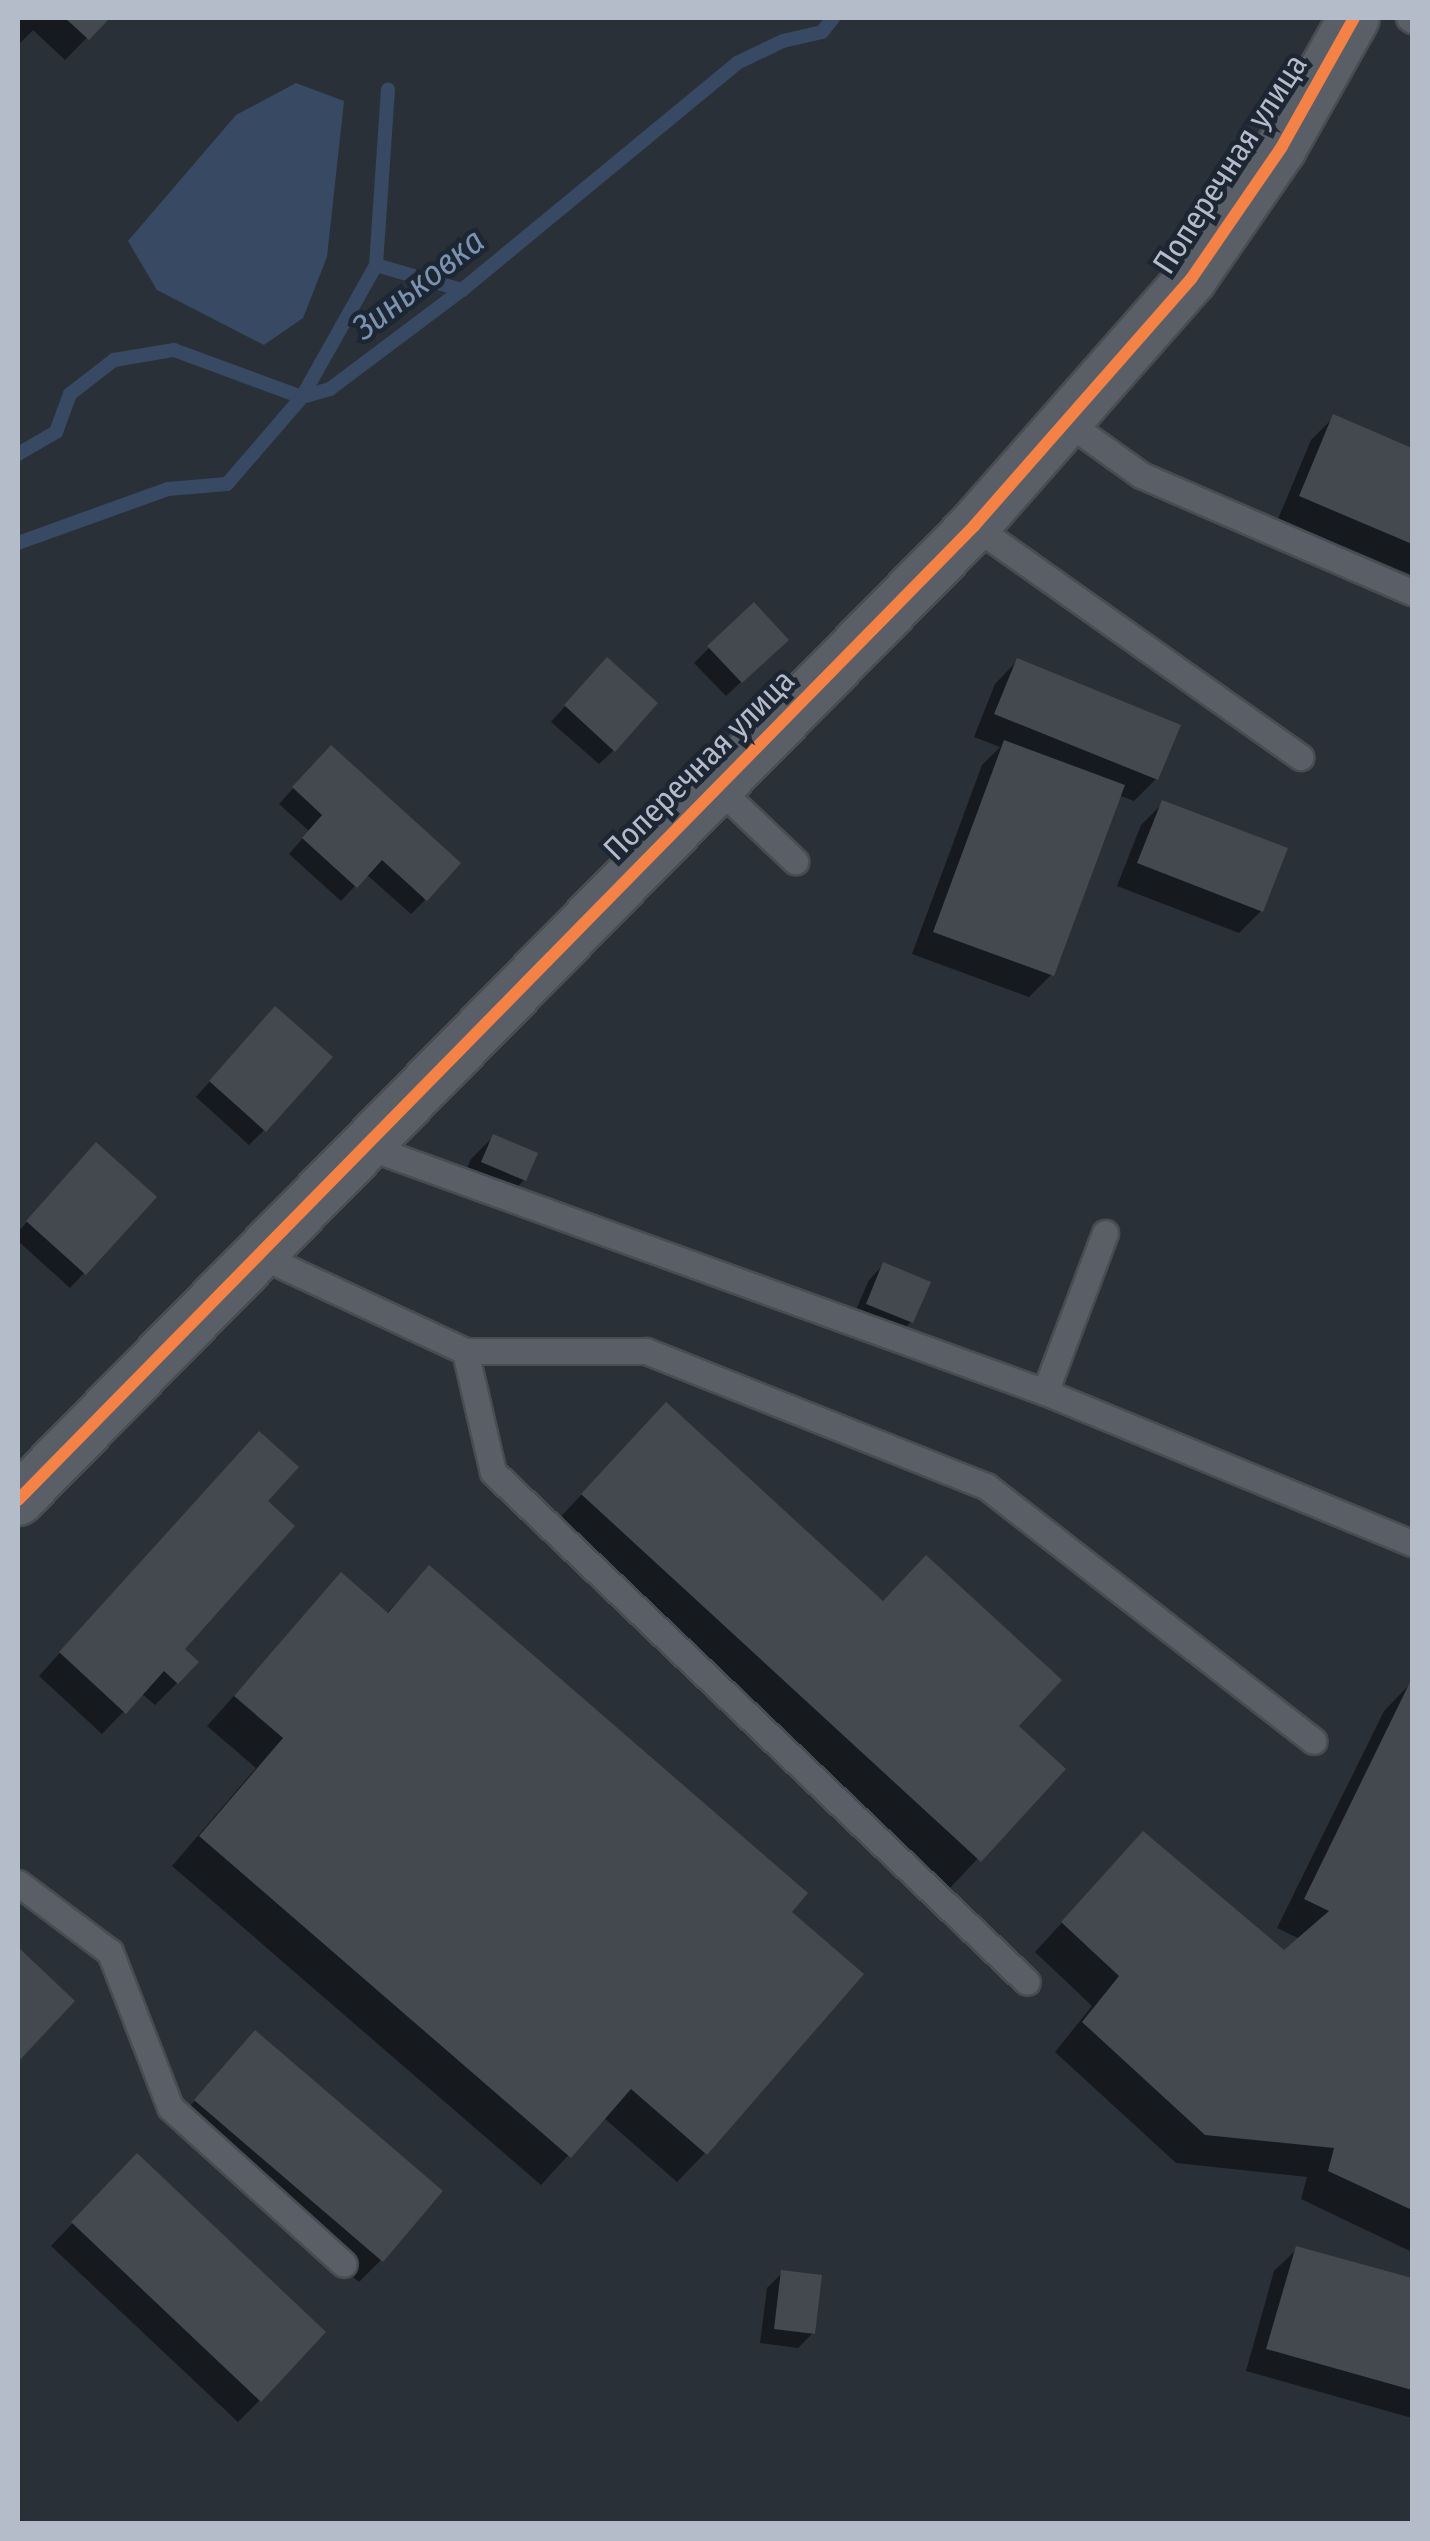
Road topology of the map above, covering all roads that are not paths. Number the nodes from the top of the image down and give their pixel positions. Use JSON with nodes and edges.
{"nodes":[{"id":1,"x":1354,"y":18,"type":"edge"},
{"id":2,"x":1068,"y":422,"type":"junction"},
{"id":3,"x":974,"y":526,"type":"junction"},
{"id":4,"x":1412,"y":592,"type":"edge"},
{"id":5,"x":1300,"y":757,"type":"dead end"},
{"id":6,"x":717,"y":786,"type":"junction"},
{"id":7,"x":795,"y":861,"type":"dead end"},
{"id":8,"x":362,"y":1145,"type":"junction"},
{"id":9,"x":1106,"y":1234,"type":"dead end"},
{"id":10,"x":259,"y":1255,"type":"junction"},
{"id":11,"x":465,"y":1351,"type":"junction"},
{"id":12,"x":1045,"y":1392,"type":"junction"},
{"id":13,"x":18,"y":1500,"type":"edge"},
{"id":14,"x":1412,"y":1543,"type":"edge"},
{"id":15,"x":1313,"y":1741,"type":"dead end"},
{"id":16,"x":18,"y":1883,"type":"edge"},
{"id":17,"x":1026,"y":1982,"type":"dead end"},
{"id":18,"x":344,"y":2264,"type":"dead end"}],
"edges":[{"from":1,"to":2,"type":"street","name":"Поперечная улица"},
{"from":2,"to":3,"type":"street","name":"Поперечная улица"},
{"from":2,"to":4,"type":"lane"},
{"from":3,"to":5,"type":"lane"},
{"from":3,"to":6,"type":"street","name":"Поперечная улица"},
{"from":6,"to":7,"type":"lane"},
{"from":6,"to":8,"type":"street","name":"Поперечная улица"},
{"from":8,"to":10,"type":"street","name":"Поперечная улица"},
{"from":8,"to":12,"type":"lane"},
{"from":9,"to":12,"type":"lane"},
{"from":10,"to":11,"type":"lane"},
{"from":10,"to":13,"type":"street","name":"Поперечная улица"},
{"from":11,"to":15,"type":"lane"},
{"from":11,"to":17,"type":"lane"},
{"from":12,"to":14,"type":"lane"},
{"from":16,"to":18,"type":"lane"}]}
